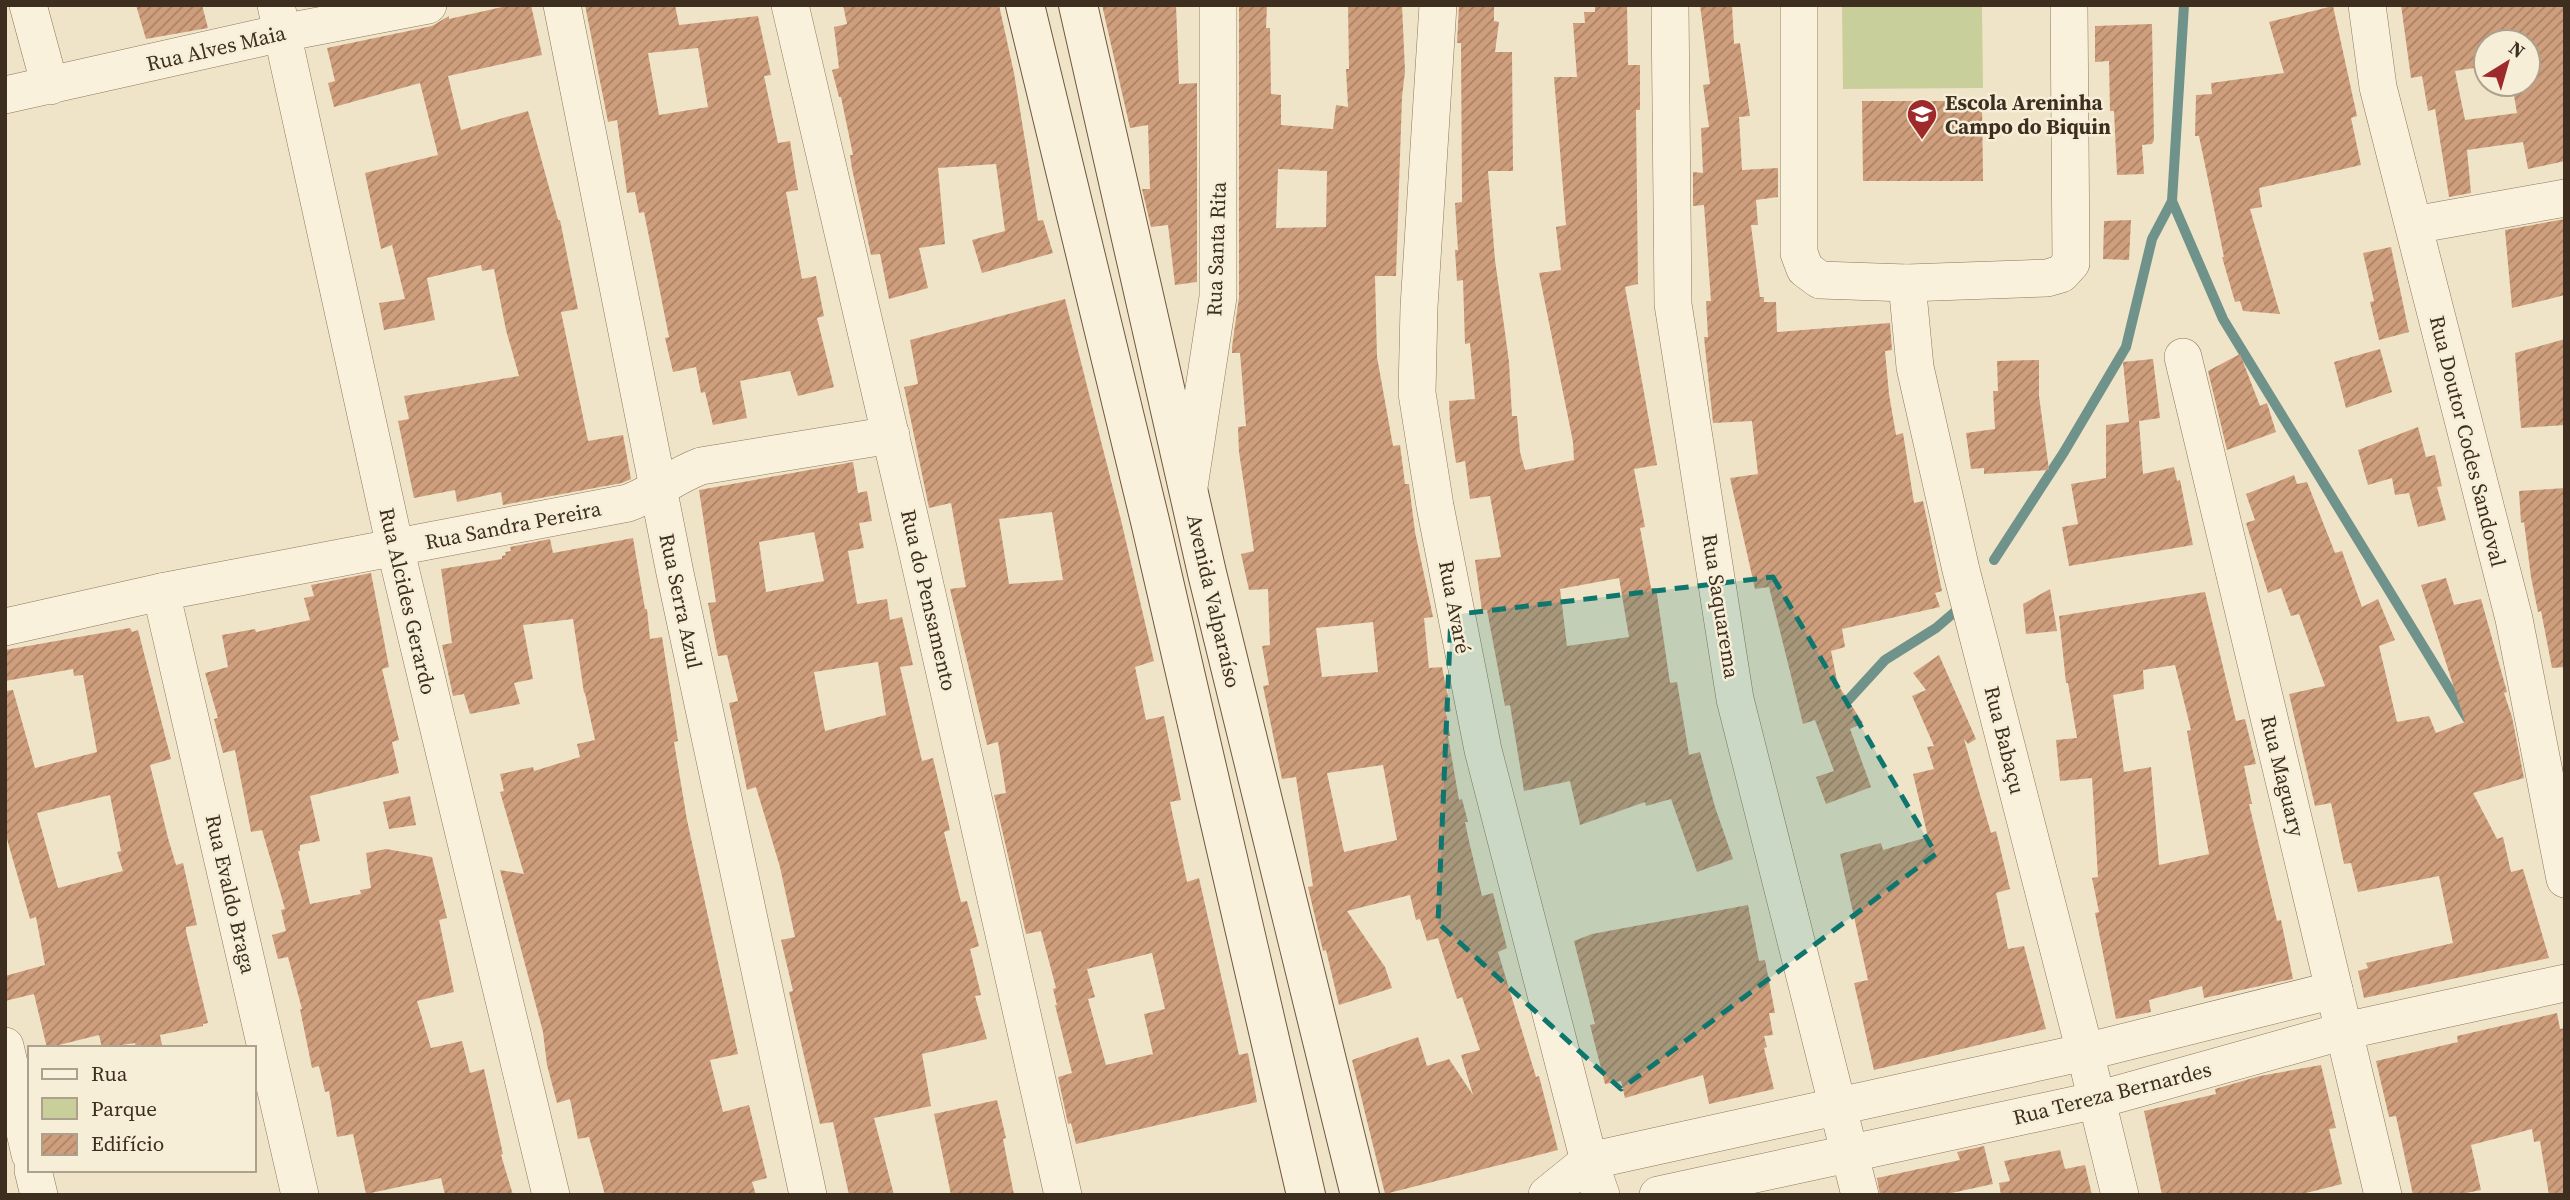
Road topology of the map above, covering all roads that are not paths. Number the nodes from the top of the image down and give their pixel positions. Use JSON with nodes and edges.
{"nodes":[{"id":1,"x":28,"y":5,"type":"edge"},
{"id":2,"x":428,"y":5,"type":"edge"},
{"id":3,"x":562,"y":5,"type":"edge"},
{"id":4,"x":790,"y":5,"type":"edge"},
{"id":5,"x":1025,"y":5,"type":"edge"},
{"id":6,"x":1078,"y":5,"type":"edge"},
{"id":7,"x":1217,"y":5,"type":"edge"},
{"id":8,"x":1438,"y":5,"type":"edge"},
{"id":9,"x":1670,"y":5,"type":"edge"},
{"id":10,"x":1800,"y":5,"type":"edge"},
{"id":11,"x":2069,"y":5,"type":"edge"},
{"id":12,"x":2367,"y":5,"type":"edge"},
{"id":13,"x":279,"y":19,"type":"edge"},
{"id":14,"x":50,"y":86,"type":"junction"},
{"id":15,"x":5,"y":95,"type":"edge"},
{"id":16,"x":2565,"y":198,"type":"edge"},
{"id":17,"x":2414,"y":225,"type":"junction"},
{"id":18,"x":1907,"y":283,"type":"junction"},
{"id":19,"x":2183,"y":357,"type":"dead end"},
{"id":20,"x":891,"y":435,"type":"junction"},
{"id":21,"x":657,"y":487,"type":"junction"},
{"id":22,"x":1188,"y":492,"type":"junction"},
{"id":23,"x":395,"y":547,"type":"junction"},
{"id":24,"x":161,"y":592,"type":"junction"},
{"id":25,"x":5,"y":627,"type":"edge"},
{"id":26,"x":2565,"y":879,"type":"edge"},
{"id":27,"x":2565,"y":983,"type":"edge"},
{"id":28,"x":2334,"y":990,"type":"junction"},
{"id":29,"x":2344,"y":1031,"type":"junction"},
{"id":30,"x":5,"y":1045,"type":"edge"},
{"id":31,"x":2085,"y":1052,"type":"junction"},
{"id":32,"x":2097,"y":1100,"type":"junction"},
{"id":33,"x":1838,"y":1107,"type":"junction"},
{"id":34,"x":28,"y":1145,"type":"edge"},
{"id":35,"x":1850,"y":1155,"type":"junction"},
{"id":36,"x":1589,"y":1161,"type":"junction"},
{"id":37,"x":33,"y":1172,"type":"edge"},
{"id":38,"x":39,"y":1195,"type":"edge"},
{"id":39,"x":300,"y":1195,"type":"edge"},
{"id":40,"x":551,"y":1195,"type":"edge"},
{"id":41,"x":808,"y":1195,"type":"edge"},
{"id":42,"x":1063,"y":1195,"type":"edge"},
{"id":43,"x":1306,"y":1195,"type":"edge"},
{"id":44,"x":1360,"y":1195,"type":"edge"},
{"id":45,"x":1547,"y":1195,"type":"edge"},
{"id":46,"x":1601,"y":1195,"type":"edge"},
{"id":47,"x":1658,"y":1195,"type":"edge"},
{"id":48,"x":1860,"y":1195,"type":"edge"},
{"id":49,"x":2120,"y":1195,"type":"edge"},
{"id":50,"x":2383,"y":1195,"type":"edge"}],
"edges":[{"from":1,"to":14,"type":"street"},
{"from":2,"to":13,"type":"street","name":"Rua Alves Maia"},
{"from":3,"to":21,"type":"street","name":"Rua Serra Azul"},
{"from":4,"to":20,"type":"street","name":"Rua do Pensamento"},
{"from":5,"to":43,"type":"main road","name":"Avenida Valparaíso"},
{"from":6,"to":22,"type":"main road","name":"Avenida Valparaíso"},
{"from":7,"to":22,"type":"street","name":"Rua Santa Rita"},
{"from":8,"to":36,"type":"street","name":"Rua Avaré"},
{"from":9,"to":33,"type":"street","name":"Rua Saquarema"},
{"from":10,"to":18,"type":"street"},
{"from":11,"to":18,"type":"street"},
{"from":12,"to":17,"type":"street","name":"Rua Doutor Codes Sandoval"},
{"from":13,"to":14,"type":"street","name":"Rua Alves Maia"},
{"from":13,"to":23,"type":"street","name":"Rua Alcides Gerardo"},
{"from":14,"to":15,"type":"street","name":"Rua Alves Maia"},
{"from":16,"to":17,"type":"street"},
{"from":17,"to":26,"type":"street","name":"Rua Doutor Codes Sandoval"},
{"from":18,"to":31,"type":"street","name":"Rua Babaçu"},
{"from":19,"to":28,"type":"street","name":"Rua Maguary"},
{"from":20,"to":21,"type":"street","name":"Rua Sandra Pereira"},
{"from":20,"to":42,"type":"street","name":"Rua do Pensamento"},
{"from":21,"to":23,"type":"street","name":"Rua Sandra Pereira"},
{"from":21,"to":41,"type":"street","name":"Rua Serra Azul"},
{"from":22,"to":44,"type":"main road","name":"Avenida Valparaíso"},
{"from":23,"to":24,"type":"street","name":"Rua Sandra Pereira"},
{"from":23,"to":40,"type":"street","name":"Rua Alcides Gerardo"},
{"from":24,"to":25,"type":"street","name":"Rua Sandra Pereira"},
{"from":24,"to":39,"type":"street","name":"Rua Evaldo Braga"},
{"from":27,"to":29,"type":"street","name":"Rua Tereza Bernardes"},
{"from":28,"to":29,"type":"street","name":"Rua Maguary"},
{"from":28,"to":31,"type":"street"},
{"from":29,"to":32,"type":"street","name":"Rua Tereza Bernardes"},
{"from":29,"to":50,"type":"street","name":"Rua Maguary"},
{"from":30,"to":34,"type":"street"},
{"from":31,"to":32,"type":"street","name":"Rua Babaçu"},
{"from":31,"to":33,"type":"street"},
{"from":32,"to":35,"type":"street","name":"Rua Tereza Bernardes"},
{"from":32,"to":49,"type":"street","name":"Rua Babaçu"},
{"from":33,"to":35,"type":"street","name":"Rua Saquarema"},
{"from":33,"to":36,"type":"street"},
{"from":35,"to":47,"type":"street","name":"Rua Tereza Bernardes"},
{"from":35,"to":48,"type":"street","name":"Rua Saquarema"},
{"from":36,"to":45,"type":"street"},
{"from":36,"to":46,"type":"street","name":"Rua Avaré"},
{"from":37,"to":38,"type":"street"}]}
